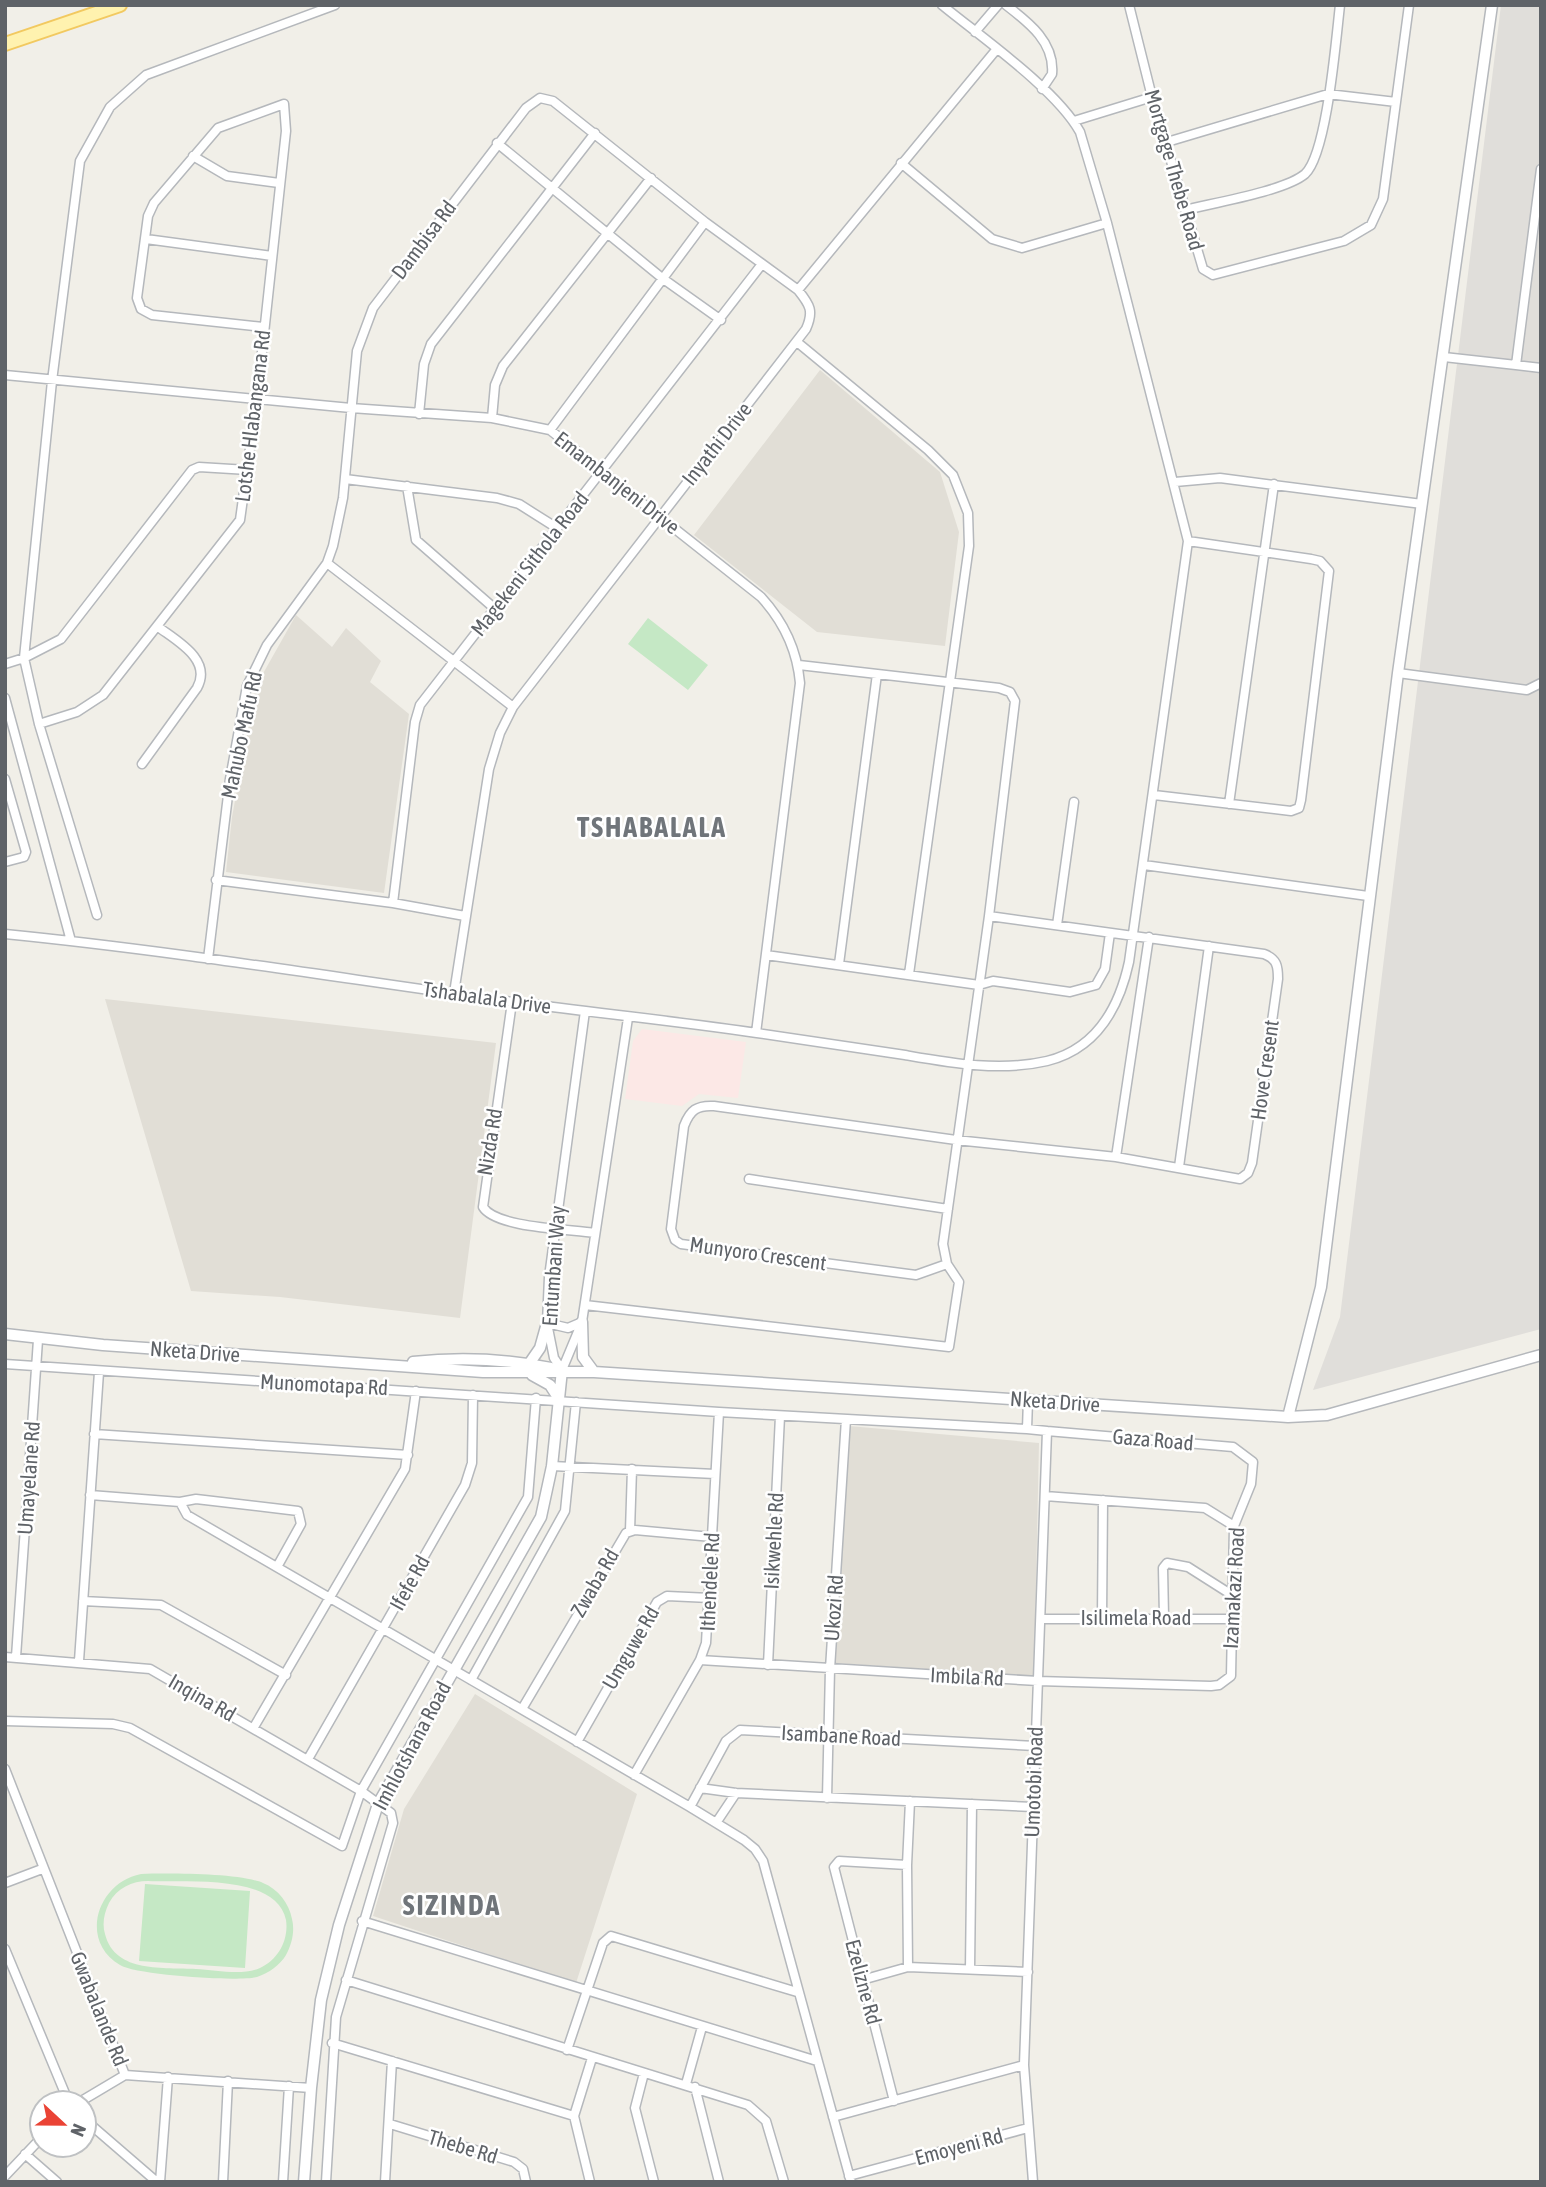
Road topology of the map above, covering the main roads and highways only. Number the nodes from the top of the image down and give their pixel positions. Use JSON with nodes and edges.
{"nodes":[{"id":1,"x":120,"y":5,"type":"edge"},
{"id":2,"x":5,"y":44,"type":"edge"}],
"edges":[{"from":1,"to":2,"type":"main road"}]}
